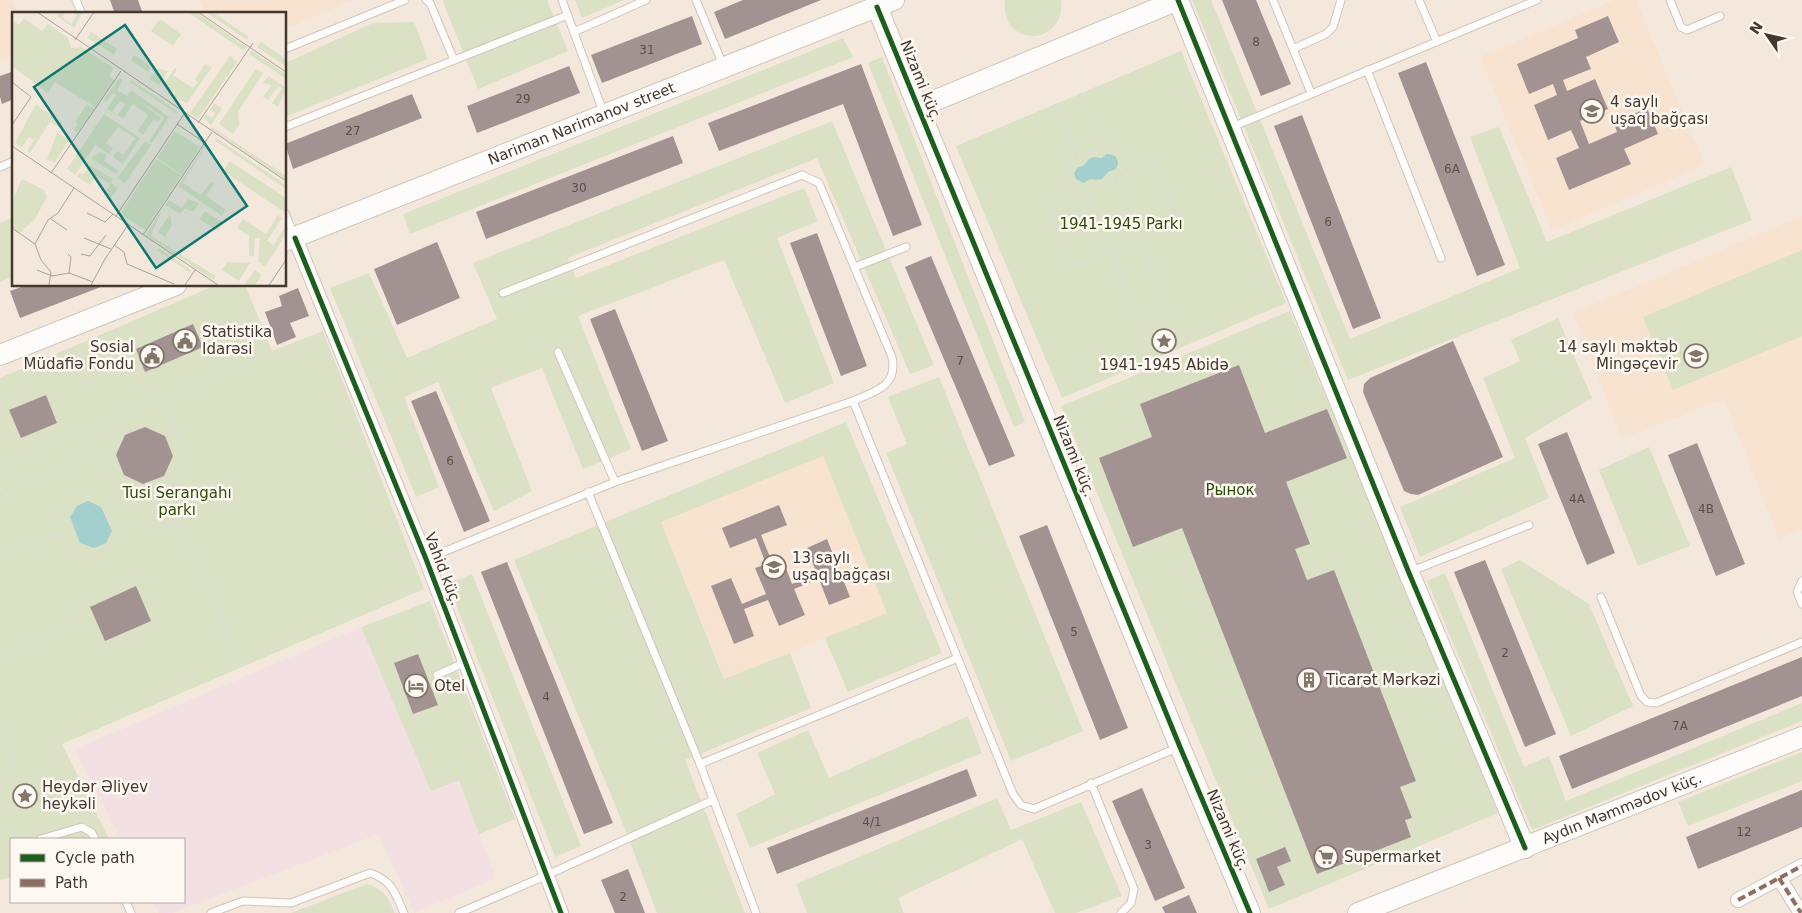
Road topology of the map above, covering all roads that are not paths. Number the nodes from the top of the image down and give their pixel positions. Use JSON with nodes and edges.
{"nodes":[{"id":1,"x":76,"y":0,"type":"edge"},
{"id":2,"x":405,"y":0,"type":"edge"},
{"id":3,"x":562,"y":0,"type":"edge"},
{"id":4,"x":646,"y":0,"type":"edge"},
{"id":5,"x":696,"y":0,"type":"edge"},
{"id":6,"x":1178,"y":0,"type":"edge"},
{"id":7,"x":1273,"y":0,"type":"edge"},
{"id":8,"x":1342,"y":0,"type":"edge"},
{"id":9,"x":1419,"y":0,"type":"edge"},
{"id":10,"x":1537,"y":0,"type":"edge"},
{"id":11,"x":1670,"y":0,"type":"edge"},
{"id":12,"x":429,"y":1,"type":"edge"},
{"id":13,"x":886,"y":4,"type":"edge"},
{"id":14,"x":81,"y":12,"type":"edge"},
{"id":15,"x":568,"y":15,"type":"junction"},
{"id":16,"x":1720,"y":16,"type":"dead end"},
{"id":17,"x":574,"y":32,"type":"junction"},
{"id":18,"x":1437,"y":42,"type":"junction"},
{"id":19,"x":286,"y":49,"type":"edge"},
{"id":20,"x":1293,"y":49,"type":"junction"},
{"id":21,"x":454,"y":60,"type":"junction"},
{"id":22,"x":724,"y":68,"type":"junction"},
{"id":23,"x":1366,"y":70,"type":"junction"},
{"id":24,"x":1311,"y":93,"type":"junction"},
{"id":25,"x":919,"y":107,"type":"junction"},
{"id":26,"x":604,"y":114,"type":"junction"},
{"id":27,"x":286,"y":127,"type":"edge"},
{"id":28,"x":1229,"y":128,"type":"junction"},
{"id":29,"x":12,"y":162,"type":"edge"},
{"id":30,"x":0,"y":167,"type":"edge"},
{"id":31,"x":286,"y":218,"type":"edge"},
{"id":32,"x":290,"y":240,"type":"edge"},
{"id":33,"x":906,"y":247,"type":"dead end"},
{"id":34,"x":1441,"y":258,"type":"dead end"},
{"id":35,"x":855,"y":267,"type":"junction"},
{"id":36,"x":173,"y":286,"type":"edge"},
{"id":37,"x":504,"y":293,"type":"dead end"},
{"id":38,"x":558,"y":352,"type":"dead end"},
{"id":39,"x":0,"y":355,"type":"edge"},
{"id":40,"x":853,"y":401,"type":"junction"},
{"id":41,"x":615,"y":482,"type":"junction"},
{"id":42,"x":588,"y":492,"type":"junction"},
{"id":43,"x":1529,"y":525,"type":"dead end"},
{"id":44,"x":426,"y":558,"type":"junction"},
{"id":45,"x":1409,"y":572,"type":"junction"},
{"id":46,"x":1802,"y":581,"type":"edge"},
{"id":47,"x":1600,"y":597,"type":"dead end"},
{"id":48,"x":1802,"y":604,"type":"edge"},
{"id":49,"x":1802,"y":642,"type":"edge"},
{"id":50,"x":958,"y":658,"type":"junction"},
{"id":51,"x":466,"y":662,"type":"junction"},
{"id":52,"x":437,"y":675,"type":"dead end"},
{"id":53,"x":1802,"y":737,"type":"edge"},
{"id":54,"x":1180,"y":747,"type":"junction"},
{"id":55,"x":700,"y":764,"type":"junction"},
{"id":56,"x":1091,"y":784,"type":"junction"},
{"id":57,"x":713,"y":800,"type":"junction"},
{"id":58,"x":44,"y":838,"type":"edge"},
{"id":59,"x":94,"y":838,"type":"edge"},
{"id":60,"x":1525,"y":848,"type":"junction"},
{"id":61,"x":1802,"y":866,"type":"edge"},
{"id":62,"x":547,"y":875,"type":"junction"},
{"id":63,"x":1779,"y":878,"type":"junction"},
{"id":64,"x":1738,"y":900,"type":"dead end"},
{"id":65,"x":1386,"y":908,"type":"edge"},
{"id":66,"x":211,"y":913,"type":"edge"},
{"id":67,"x":404,"y":913,"type":"edge"},
{"id":68,"x":458,"y":913,"type":"edge"},
{"id":69,"x":561,"y":913,"type":"edge"},
{"id":70,"x":756,"y":913,"type":"edge"},
{"id":71,"x":1121,"y":913,"type":"edge"},
{"id":72,"x":1250,"y":913,"type":"edge"},
{"id":73,"x":1358,"y":913,"type":"edge"},
{"id":74,"x":1801,"y":913,"type":"edge"}],
"edges":[{"from":1,"to":14,"type":"lane"},
{"from":2,"to":19,"type":"lane"},
{"from":3,"to":15,"type":"lane"},
{"from":4,"to":17,"type":"lane"},
{"from":5,"to":22,"type":"lane"},
{"from":6,"to":25,"type":"street"},
{"from":6,"to":28,"type":"street"},
{"from":7,"to":20,"type":"lane"},
{"from":8,"to":20,"type":"lane"},
{"from":9,"to":18,"type":"lane"},
{"from":10,"to":18,"type":"lane"},
{"from":11,"to":16,"type":"lane"},
{"from":12,"to":21,"type":"lane"},
{"from":13,"to":22,"type":"street","name":"Nariman Narimanov street"},
{"from":13,"to":25,"type":"street","name":"Nizami küç."},
{"from":15,"to":17,"type":"lane"},
{"from":15,"to":21,"type":"lane"},
{"from":17,"to":26,"type":"lane"},
{"from":18,"to":23,"type":"lane"},
{"from":20,"to":24,"type":"lane"},
{"from":21,"to":27,"type":"lane"},
{"from":22,"to":26,"type":"street","name":"Nariman Narimanov street"},
{"from":23,"to":24,"type":"lane"},
{"from":23,"to":34,"type":"lane"},
{"from":24,"to":28,"type":"lane"},
{"from":25,"to":54,"type":"street","name":"Nizami küç."},
{"from":26,"to":32,"type":"street","name":"Nariman Narimanov street"},
{"from":28,"to":45,"type":"street"},
{"from":29,"to":30,"type":"lane"},
{"from":31,"to":32,"type":"lane"},
{"from":32,"to":44,"type":"street","name":"Vahid küç."},
{"from":33,"to":35,"type":"lane"},
{"from":35,"to":37,"type":"lane"},
{"from":35,"to":40,"type":"lane"},
{"from":36,"to":39,"type":"street"},
{"from":38,"to":41,"type":"lane"},
{"from":40,"to":41,"type":"lane"},
{"from":40,"to":50,"type":"lane"},
{"from":41,"to":42,"type":"lane"},
{"from":42,"to":44,"type":"lane"},
{"from":42,"to":55,"type":"lane"},
{"from":43,"to":45,"type":"lane"},
{"from":44,"to":51,"type":"street","name":"Vahid küç."},
{"from":45,"to":60,"type":"street"},
{"from":46,"to":48,"type":"lane"},
{"from":47,"to":49,"type":"lane"},
{"from":50,"to":55,"type":"lane"},
{"from":50,"to":56,"type":"lane"},
{"from":51,"to":52,"type":"lane"},
{"from":51,"to":62,"type":"street","name":"Vahid küç."},
{"from":53,"to":60,"type":"street","name":"Aydın Məmmədov küç."},
{"from":54,"to":56,"type":"lane"},
{"from":54,"to":72,"type":"street","name":"Nizami küç."},
{"from":55,"to":57,"type":"lane"},
{"from":56,"to":71,"type":"lane"},
{"from":57,"to":62,"type":"lane"},
{"from":57,"to":70,"type":"lane"},
{"from":58,"to":59,"type":"lane"},
{"from":60,"to":65,"type":"street","name":"Aydın Məmmədov küç."},
{"from":61,"to":63,"type":"street"},
{"from":62,"to":68,"type":"lane"},
{"from":62,"to":69,"type":"street","name":"Vahid küç."},
{"from":63,"to":64,"type":"street"},
{"from":63,"to":74,"type":"street"},
{"from":65,"to":73,"type":"street","name":"Aydın Məmmədov küç."},
{"from":66,"to":67,"type":"lane"}]}
